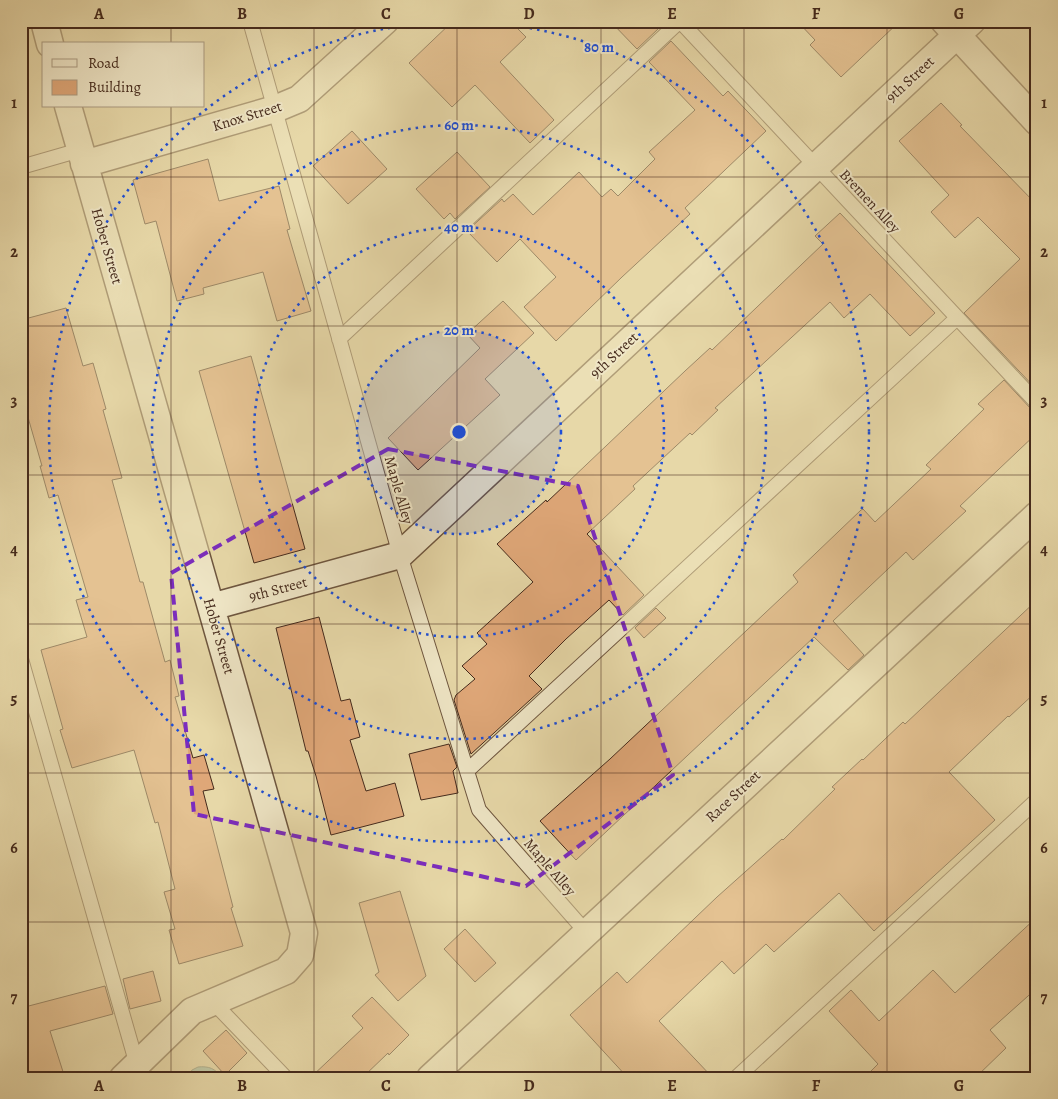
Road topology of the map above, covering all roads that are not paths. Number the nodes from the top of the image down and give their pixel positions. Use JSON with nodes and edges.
{"nodes":[{"id":1,"x":44,"y":21,"type":"edge"},
{"id":2,"x":250,"y":21,"type":"edge"},
{"id":3,"x":384,"y":21,"type":"edge"},
{"id":4,"x":680,"y":21,"type":"edge"},
{"id":5,"x":958,"y":26,"type":"edge"},
{"id":6,"x":49,"y":42,"type":"edge"},
{"id":7,"x":69,"y":108,"type":"edge"},
{"id":8,"x":275,"y":109,"type":"junction"},
{"id":9,"x":1037,"y":122,"type":"edge"},
{"id":10,"x":82,"y":157,"type":"junction"},
{"id":11,"x":815,"y":166,"type":"junction"},
{"id":12,"x":21,"y":167,"type":"edge"},
{"id":13,"x":957,"y":318,"type":"junction"},
{"id":14,"x":339,"y":339,"type":"junction"},
{"id":15,"x":1037,"y":403,"type":"edge"},
{"id":16,"x":1037,"y":515,"type":"edge"},
{"id":17,"x":400,"y":555,"type":"junction"},
{"id":18,"x":211,"y":607,"type":"junction"},
{"id":19,"x":21,"y":658,"type":"edge"},
{"id":20,"x":467,"y":771,"type":"junction"},
{"id":21,"x":1037,"y":800,"type":"edge"},
{"id":22,"x":586,"y":932,"type":"junction"},
{"id":23,"x":213,"y":1002,"type":"junction"},
{"id":24,"x":130,"y":1071,"type":"edge"},
{"id":25,"x":286,"y":1078,"type":"edge"},
{"id":26,"x":430,"y":1078,"type":"edge"},
{"id":27,"x":736,"y":1078,"type":"edge"}],
"edges":[{"from":1,"to":6,"type":"street"},
{"from":2,"to":8,"type":"lane","name":"Maple Alley"},
{"from":3,"to":8,"type":"street","name":"Knox Street"},
{"from":4,"to":11,"type":"lane","name":"Bremen Alley"},
{"from":4,"to":14,"type":"lane"},
{"from":5,"to":9,"type":"street"},
{"from":5,"to":11,"type":"street","name":"9th Street"},
{"from":7,"to":10,"type":"street","name":"Hober Street"},
{"from":8,"to":10,"type":"street","name":"Knox Street"},
{"from":8,"to":14,"type":"lane","name":"Maple Alley"},
{"from":10,"to":12,"type":"lane"},
{"from":10,"to":18,"type":"street","name":"Hober Street"},
{"from":11,"to":13,"type":"lane","name":"Bremen Alley"},
{"from":11,"to":17,"type":"street","name":"9th Street"},
{"from":13,"to":15,"type":"lane","name":"Bremen Alley"},
{"from":13,"to":20,"type":"lane"},
{"from":14,"to":17,"type":"lane","name":"Maple Alley"},
{"from":16,"to":22,"type":"street","name":"Race Street"},
{"from":17,"to":18,"type":"street","name":"9th Street"},
{"from":17,"to":20,"type":"lane","name":"Maple Alley"},
{"from":18,"to":23,"type":"street","name":"Hober Street"},
{"from":19,"to":24,"type":"lane"},
{"from":20,"to":22,"type":"lane","name":"Maple Alley"},
{"from":21,"to":27,"type":"lane"},
{"from":22,"to":26,"type":"street","name":"Race Street"},
{"from":23,"to":24,"type":"street","name":"Hober Street"},
{"from":23,"to":25,"type":"lane"}]}
